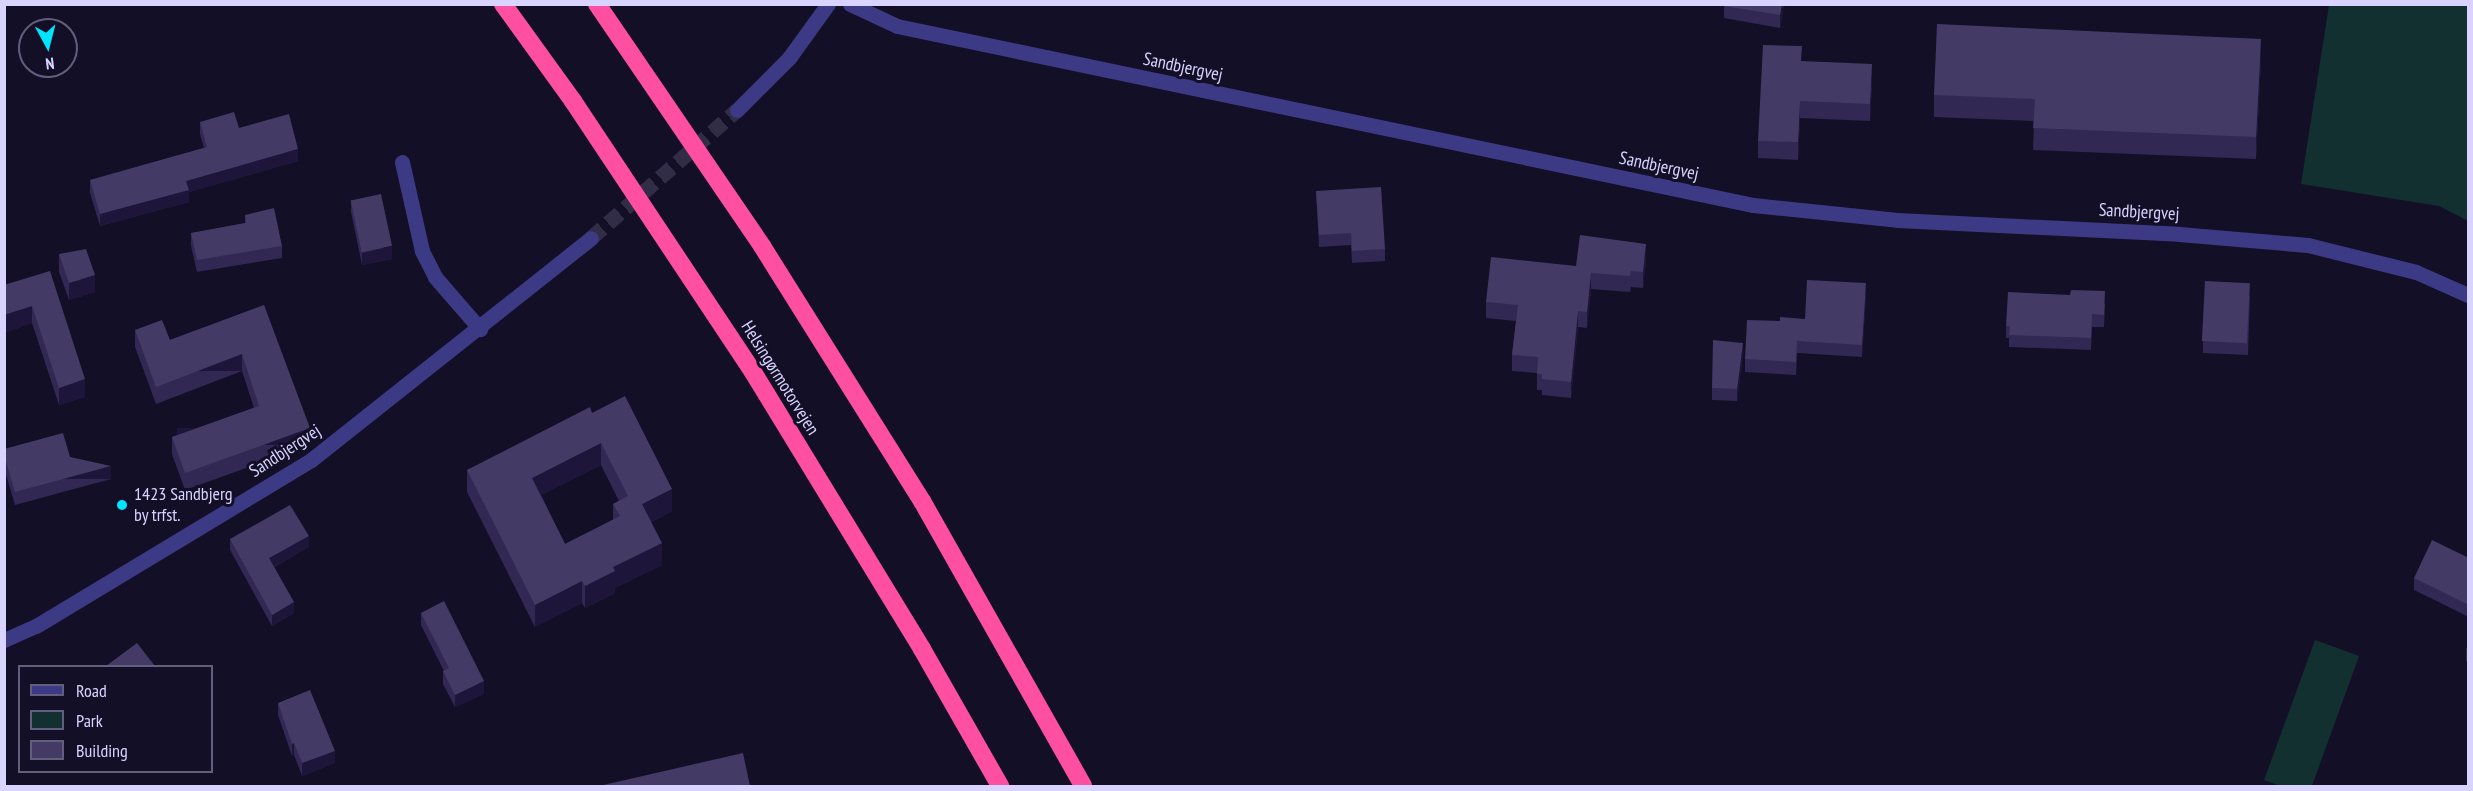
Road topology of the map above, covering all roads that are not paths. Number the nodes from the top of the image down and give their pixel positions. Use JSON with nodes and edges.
{"nodes":[{"id":1,"x":503,"y":4,"type":"edge"},
{"id":2,"x":597,"y":4,"type":"edge"},
{"id":3,"x":828,"y":4,"type":"edge"},
{"id":4,"x":850,"y":4,"type":"edge"},
{"id":5,"x":737,"y":110,"type":"tunnel mouth"},
{"id":6,"x":402,"y":162,"type":"dead end"},
{"id":7,"x":591,"y":238,"type":"tunnel mouth"},
{"id":8,"x":2469,"y":295,"type":"edge"},
{"id":9,"x":480,"y":329,"type":"junction"},
{"id":10,"x":4,"y":640,"type":"edge"},
{"id":11,"x":1000,"y":786,"type":"edge"},
{"id":12,"x":1083,"y":786,"type":"edge"}],
"edges":[{"from":1,"to":11,"type":"highway","name":"Helsingørmotorvejen"},
{"from":2,"to":12,"type":"highway"},
{"from":3,"to":5,"type":"street"},
{"from":4,"to":8,"type":"street","name":"Sandbjergvej"},
{"from":6,"to":9,"type":"street"},
{"from":7,"to":9,"type":"street","name":"Sandbjergvej"},
{"from":9,"to":10,"type":"street","name":"Sandbjergvej"}]}
